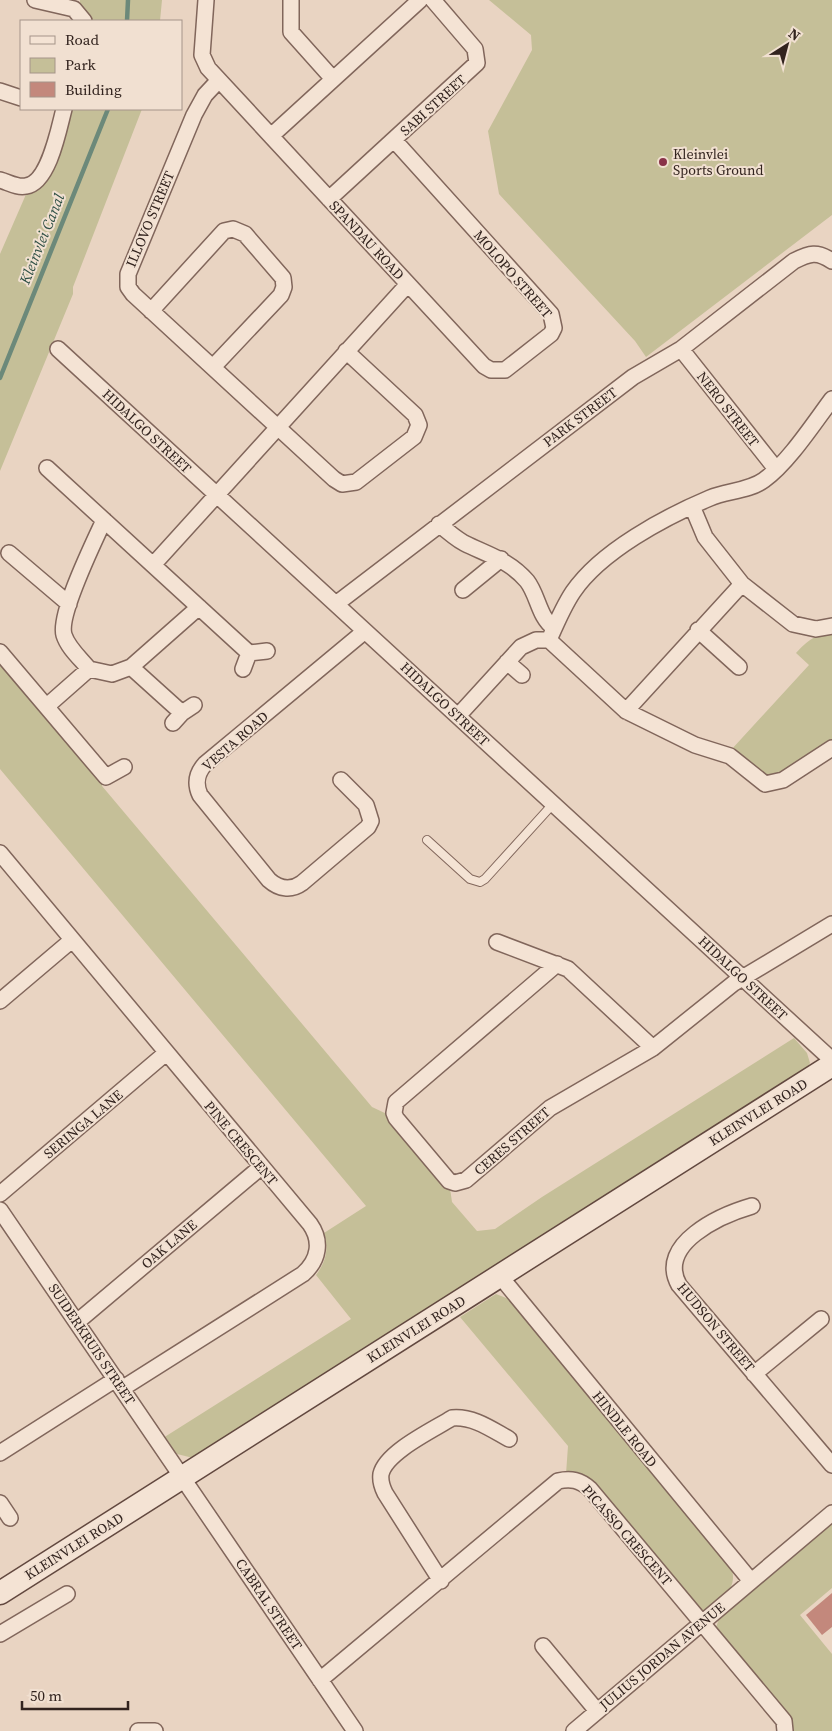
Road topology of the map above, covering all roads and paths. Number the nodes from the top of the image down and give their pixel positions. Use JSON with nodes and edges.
{"nodes":[{"id":1,"x":36,"y":0,"type":"edge"},
{"id":2,"x":206,"y":0,"type":"edge"},
{"id":3,"x":291,"y":0,"type":"edge"},
{"id":4,"x":420,"y":0,"type":"edge"},
{"id":5,"x":433,"y":0,"type":"edge"},
{"id":6,"x":83,"y":20,"type":"edge"},
{"id":7,"x":333,"y":79,"type":"junction"},
{"id":8,"x":219,"y":80,"type":"junction"},
{"id":9,"x":0,"y":91,"type":"edge"},
{"id":10,"x":20,"y":98,"type":"edge"},
{"id":11,"x":60,"y":110,"type":"edge"},
{"id":12,"x":271,"y":136,"type":"junction"},
{"id":13,"x":394,"y":140,"type":"junction"},
{"id":14,"x":0,"y":180,"type":"edge"},
{"id":15,"x":329,"y":199,"type":"junction"},
{"id":16,"x":832,"y":261,"type":"edge"},
{"id":17,"x":408,"y":284,"type":"junction"},
{"id":18,"x":151,"y":311,"type":"junction"},
{"id":19,"x":58,"y":349,"type":"dead end"},
{"id":20,"x":681,"y":349,"type":"junction"},
{"id":21,"x":346,"y":351,"type":"junction"},
{"id":22,"x":213,"y":367,"type":"junction"},
{"id":23,"x":832,"y":399,"type":"edge"},
{"id":24,"x":276,"y":426,"type":"junction"},
{"id":25,"x":47,"y":468,"type":"dead end"},
{"id":26,"x":776,"y":469,"type":"junction"},
{"id":27,"x":217,"y":495,"type":"junction"},
{"id":28,"x":692,"y":506,"type":"junction"},
{"id":29,"x":104,"y":520,"type":"junction"},
{"id":30,"x":439,"y":524,"type":"junction"},
{"id":31,"x":9,"y":553,"type":"dead end"},
{"id":32,"x":501,"y":559,"type":"junction"},
{"id":33,"x":152,"y":565,"type":"junction"},
{"id":34,"x":742,"y":584,"type":"junction"},
{"id":35,"x":463,"y":590,"type":"dead end"},
{"id":36,"x":69,"y":604,"type":"junction"},
{"id":37,"x":336,"y":604,"type":"junction"},
{"id":38,"x":198,"y":607,"type":"junction"},
{"id":39,"x":832,"y":626,"type":"edge"},
{"id":40,"x":698,"y":630,"type":"junction"},
{"id":41,"x":365,"y":631,"type":"junction"},
{"id":42,"x":552,"y":634,"type":"junction"},
{"id":43,"x":267,"y":651,"type":"dead end"},
{"id":44,"x":0,"y":652,"type":"edge"},
{"id":45,"x":249,"y":653,"type":"junction"},
{"id":46,"x":507,"y":662,"type":"junction"},
{"id":47,"x":130,"y":667,"type":"junction"},
{"id":48,"x":739,"y":667,"type":"dead end"},
{"id":49,"x":89,"y":669,"type":"junction"},
{"id":50,"x":243,"y":669,"type":"dead end"},
{"id":51,"x":522,"y":675,"type":"dead end"},
{"id":52,"x":46,"y":706,"type":"junction"},
{"id":53,"x":626,"y":711,"type":"junction"},
{"id":54,"x":183,"y":714,"type":"dead end"},
{"id":55,"x":458,"y":716,"type":"junction"},
{"id":56,"x":832,"y":748,"type":"edge"},
{"id":57,"x":124,"y":767,"type":"dead end"},
{"id":58,"x":340,"y":780,"type":"dead end"},
{"id":59,"x":553,"y":804,"type":"junction"},
{"id":60,"x":427,"y":840,"type":"dead end"},
{"id":61,"x":0,"y":853,"type":"edge"},
{"id":62,"x":832,"y":924,"type":"edge"},
{"id":63,"x":72,"y":940,"type":"junction"},
{"id":64,"x":497,"y":942,"type":"dead end"},
{"id":65,"x":557,"y":964,"type":"junction"},
{"id":66,"x":744,"y":979,"type":"junction"},
{"id":67,"x":0,"y":1001,"type":"edge"},
{"id":68,"x":653,"y":1048,"type":"junction"},
{"id":69,"x":166,"y":1053,"type":"junction"},
{"id":70,"x":832,"y":1060,"type":"edge"},
{"id":71,"x":832,"y":1065,"type":"edge"},
{"id":72,"x":261,"y":1167,"type":"junction"},
{"id":73,"x":0,"y":1194,"type":"edge"},
{"id":74,"x":752,"y":1206,"type":"dead end"},
{"id":75,"x":0,"y":1210,"type":"edge"},
{"id":76,"x":500,"y":1276,"type":"junction"},
{"id":77,"x":821,"y":1319,"type":"dead end"},
{"id":78,"x":77,"y":1322,"type":"junction"},
{"id":79,"x":754,"y":1374,"type":"junction"},
{"id":80,"x":119,"y":1384,"type":"junction"},
{"id":81,"x":509,"y":1439,"type":"dead end"},
{"id":82,"x":0,"y":1453,"type":"edge"},
{"id":83,"x":832,"y":1465,"type":"edge"},
{"id":84,"x":183,"y":1477,"type":"junction"},
{"id":85,"x":0,"y":1503,"type":"edge"},
{"id":86,"x":832,"y":1512,"type":"edge"},
{"id":87,"x":10,"y":1518,"type":"dead end"},
{"id":88,"x":441,"y":1581,"type":"junction"},
{"id":89,"x":751,"y":1581,"type":"junction"},
{"id":90,"x":0,"y":1593,"type":"edge"},
{"id":91,"x":67,"y":1594,"type":"dead end"},
{"id":92,"x":702,"y":1623,"type":"junction"},
{"id":93,"x":0,"y":1634,"type":"edge"},
{"id":94,"x":543,"y":1646,"type":"dead end"},
{"id":95,"x":320,"y":1680,"type":"junction"},
{"id":96,"x":597,"y":1710,"type":"junction"},
{"id":97,"x":138,"y":1731,"type":"edge"},
{"id":98,"x":155,"y":1731,"type":"edge"},
{"id":99,"x":355,"y":1731,"type":"edge"},
{"id":100,"x":574,"y":1731,"type":"edge"},
{"id":101,"x":785,"y":1731,"type":"edge"}],
"edges":[{"from":1,"to":6,"type":"street"},
{"from":2,"to":8,"type":"street","name":"SPANDAU ROAD"},
{"from":3,"to":7,"type":"street"},
{"from":4,"to":7,"type":"street"},
{"from":5,"to":13,"type":"street","name":"SABI STREET"},
{"from":7,"to":12,"type":"street"},
{"from":8,"to":12,"type":"street","name":"SPANDAU ROAD"},
{"from":8,"to":18,"type":"street","name":"ILLOVO STREET"},
{"from":9,"to":10,"type":"street"},
{"from":11,"to":14,"type":"street"},
{"from":12,"to":15,"type":"street","name":"SPANDAU ROAD"},
{"from":13,"to":15,"type":"street","name":"SABI STREET"},
{"from":13,"to":17,"type":"street","name":"MOLOPO STREET"},
{"from":15,"to":17,"type":"street","name":"SPANDAU ROAD"},
{"from":16,"to":20,"type":"street","name":"PARK STREET"},
{"from":17,"to":21,"type":"street","name":"SPANDAU ROAD"},
{"from":18,"to":22,"type":"street","name":"ILLOVO STREET"},
{"from":18,"to":22,"type":"street"},
{"from":19,"to":27,"type":"street","name":"HIDALGO STREET"},
{"from":20,"to":26,"type":"street","name":"NERO STREET"},
{"from":20,"to":30,"type":"street","name":"PARK STREET"},
{"from":21,"to":24,"type":"street","name":"SPANDAU ROAD"},
{"from":21,"to":24,"type":"street","name":"ILLOVO STREET"},
{"from":22,"to":24,"type":"street","name":"ILLOVO STREET"},
{"from":23,"to":26,"type":"street"},
{"from":24,"to":27,"type":"street","name":"SPANDAU ROAD"},
{"from":25,"to":29,"type":"street"},
{"from":26,"to":28,"type":"street"},
{"from":27,"to":33,"type":"street","name":"SPANDAU ROAD"},
{"from":27,"to":37,"type":"street","name":"HIDALGO STREET"},
{"from":28,"to":34,"type":"street"},
{"from":28,"to":42,"type":"street"},
{"from":29,"to":33,"type":"street"},
{"from":29,"to":36,"type":"street"},
{"from":30,"to":32,"type":"street"},
{"from":30,"to":37,"type":"street","name":"PARK STREET"},
{"from":31,"to":36,"type":"street"},
{"from":32,"to":35,"type":"street"},
{"from":32,"to":42,"type":"street"},
{"from":33,"to":38,"type":"street"},
{"from":34,"to":39,"type":"street"},
{"from":34,"to":40,"type":"street"},
{"from":36,"to":49,"type":"street"},
{"from":37,"to":41,"type":"street","name":"HIDALGO STREET"},
{"from":38,"to":45,"type":"street"},
{"from":38,"to":47,"type":"street"},
{"from":40,"to":48,"type":"street"},
{"from":40,"to":53,"type":"street"},
{"from":41,"to":55,"type":"street","name":"HIDALGO STREET"},
{"from":41,"to":58,"type":"street","name":"VESTA ROAD"},
{"from":42,"to":46,"type":"street"},
{"from":42,"to":53,"type":"street"},
{"from":43,"to":45,"type":"street"},
{"from":44,"to":52,"type":"street"},
{"from":45,"to":50,"type":"street"},
{"from":46,"to":51,"type":"street"},
{"from":46,"to":55,"type":"street"},
{"from":47,"to":49,"type":"street"},
{"from":47,"to":54,"type":"street"},
{"from":49,"to":52,"type":"street"},
{"from":52,"to":57,"type":"street"},
{"from":53,"to":56,"type":"street"},
{"from":55,"to":59,"type":"street","name":"HIDALGO STREET"},
{"from":59,"to":60,"type":"lane"},
{"from":59,"to":66,"type":"street","name":"HIDALGO STREET"},
{"from":61,"to":63,"type":"street","name":"PINE CRESCENT"},
{"from":62,"to":66,"type":"street","name":"CERES STREET"},
{"from":63,"to":67,"type":"street"},
{"from":63,"to":69,"type":"street","name":"PINE CRESCENT"},
{"from":64,"to":65,"type":"street"},
{"from":65,"to":68,"type":"street"},
{"from":65,"to":68,"type":"street","name":"CERES STREET"},
{"from":66,"to":68,"type":"street","name":"CERES STREET"},
{"from":66,"to":70,"type":"street","name":"HIDALGO STREET"},
{"from":69,"to":72,"type":"street","name":"PINE CRESCENT"},
{"from":69,"to":73,"type":"street","name":"SERINGA LANE"},
{"from":71,"to":76,"type":"street","name":"KLEINVLEI ROAD"},
{"from":72,"to":78,"type":"street","name":"OAK LANE"},
{"from":72,"to":80,"type":"street","name":"PINE CRESCENT"},
{"from":74,"to":79,"type":"street","name":"HUDSON STREET"},
{"from":75,"to":78,"type":"street","name":"SUIDERKRUIS STREET"},
{"from":76,"to":84,"type":"street","name":"KLEINVLEI ROAD"},
{"from":76,"to":89,"type":"street","name":"HINDLE ROAD"},
{"from":77,"to":79,"type":"street"},
{"from":78,"to":80,"type":"street","name":"SUIDERKRUIS STREET"},
{"from":79,"to":83,"type":"street","name":"HUDSON STREET"},
{"from":80,"to":82,"type":"street","name":"PINE CRESCENT"},
{"from":80,"to":84,"type":"street","name":"SUIDERKRUIS STREET"},
{"from":81,"to":88,"type":"street"},
{"from":84,"to":90,"type":"street","name":"KLEINVLEI ROAD"},
{"from":84,"to":95,"type":"street","name":"CABRAL STREET"},
{"from":85,"to":87,"type":"street"},
{"from":86,"to":89,"type":"street","name":"JULIUS JORDAN AVENUE"},
{"from":88,"to":92,"type":"street","name":"PICASSO CRESCENT"},
{"from":88,"to":95,"type":"street","name":"PICASSO CRESCENT"},
{"from":89,"to":92,"type":"street","name":"JULIUS JORDAN AVENUE"},
{"from":91,"to":93,"type":"street"},
{"from":92,"to":96,"type":"street","name":"JULIUS JORDAN AVENUE"},
{"from":92,"to":101,"type":"street","name":"PICASSO CRESCENT"},
{"from":94,"to":96,"type":"street"},
{"from":95,"to":99,"type":"street","name":"CABRAL STREET"},
{"from":96,"to":100,"type":"street","name":"JULIUS JORDAN AVENUE"},
{"from":97,"to":98,"type":"street"}]}
